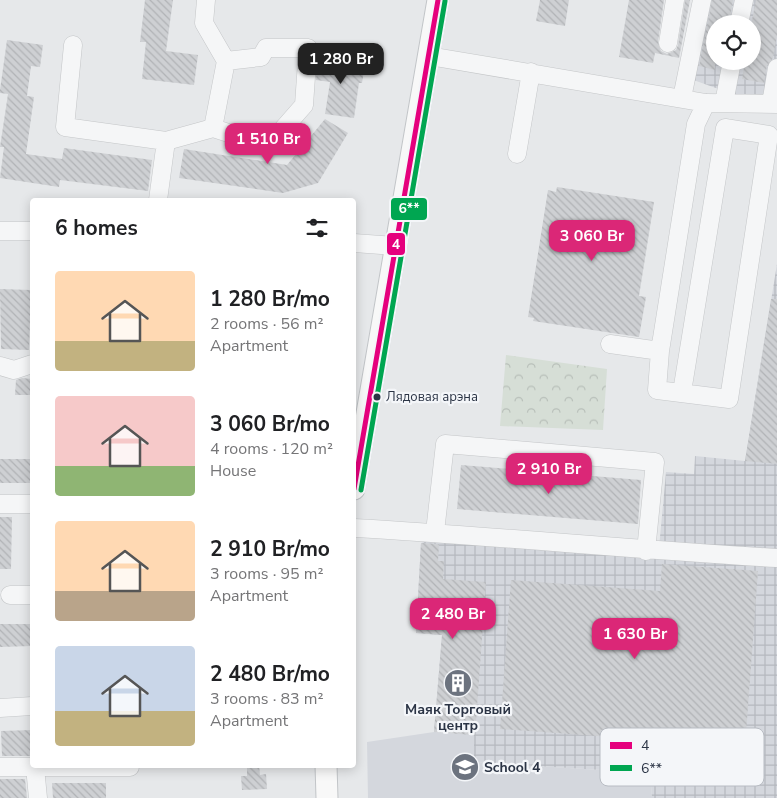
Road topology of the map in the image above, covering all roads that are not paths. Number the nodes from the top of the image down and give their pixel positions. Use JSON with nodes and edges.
{"nodes":[{"id":1,"x":206,"y":0,"type":"edge"},
{"id":2,"x":438,"y":0,"type":"edge"},
{"id":3,"x":676,"y":0,"type":"edge"},
{"id":4,"x":702,"y":0,"type":"edge"},
{"id":5,"x":744,"y":0,"type":"edge"},
{"id":6,"x":741,"y":15,"type":"edge"},
{"id":7,"x":668,"y":43,"type":"dead end"},
{"id":8,"x":73,"y":45,"type":"dead end"},
{"id":9,"x":429,"y":56,"type":"junction"},
{"id":10,"x":226,"y":61,"type":"junction"},
{"id":11,"x":777,"y":68,"type":"edge"},
{"id":12,"x":730,"y":70,"type":"edge"},
{"id":13,"x":531,"y":72,"type":"junction"},
{"id":14,"x":682,"y":98,"type":"junction"},
{"id":15,"x":706,"y":103,"type":"junction"},
{"id":16,"x":724,"y":103,"type":"junction"},
{"id":17,"x":751,"y":104,"type":"junction"},
{"id":18,"x":774,"y":104,"type":"edge"},
{"id":19,"x":213,"y":128,"type":"junction"},
{"id":20,"x":750,"y":131,"type":"junction"},
{"id":21,"x":166,"y":141,"type":"junction"},
{"id":22,"x":517,"y":154,"type":"dead end"},
{"id":23,"x":158,"y":198,"type":"edge"},
{"id":24,"x":0,"y":231,"type":"edge"},
{"id":25,"x":30,"y":232,"type":"edge"},
{"id":26,"x":356,"y":244,"type":"edge"},
{"id":27,"x":395,"y":246,"type":"junction"},
{"id":28,"x":610,"y":344,"type":"dead end"},
{"id":29,"x":660,"y":351,"type":"junction"},
{"id":30,"x":30,"y":365,"type":"edge"},
{"id":31,"x":0,"y":366,"type":"edge"},
{"id":32,"x":682,"y":392,"type":"junction"},
{"id":33,"x":356,"y":477,"type":"edge"},
{"id":34,"x":0,"y":504,"type":"edge"},
{"id":35,"x":30,"y":504,"type":"edge"},
{"id":36,"x":356,"y":528,"type":"edge"},
{"id":37,"x":435,"y":532,"type":"junction"},
{"id":38,"x":646,"y":551,"type":"junction"},
{"id":39,"x":777,"y":558,"type":"edge"},
{"id":40,"x":30,"y":706,"type":"edge"},
{"id":41,"x":0,"y":708,"type":"edge"},
{"id":42,"x":0,"y":767,"type":"edge"},
{"id":43,"x":30,"y":767,"type":"edge"},
{"id":44,"x":35,"y":768,"type":"edge"},
{"id":45,"x":326,"y":768,"type":"edge"},
{"id":46,"x":38,"y":798,"type":"edge"},
{"id":47,"x":327,"y":798,"type":"edge"}],
"edges":[{"from":1,"to":10,"type":"street"},
{"from":2,"to":9,"type":"main road"},
{"from":3,"to":7,"type":"street"},
{"from":4,"to":14,"type":"street"},
{"from":5,"to":6,"type":"street"},
{"from":8,"to":21,"type":"street"},
{"from":9,"to":13,"type":"street"},
{"from":9,"to":27,"type":"main road"},
{"from":10,"to":19,"type":"street"},
{"from":10,"to":19,"type":"street"},
{"from":11,"to":18,"type":"street"},
{"from":12,"to":16,"type":"street"},
{"from":13,"to":14,"type":"street"},
{"from":13,"to":22,"type":"street"},
{"from":14,"to":15,"type":"street"},
{"from":15,"to":16,"type":"street"},
{"from":15,"to":29,"type":"street"},
{"from":16,"to":17,"type":"street"},
{"from":17,"to":18,"type":"street"},
{"from":17,"to":20,"type":"street"},
{"from":19,"to":21,"type":"street"},
{"from":20,"to":32,"type":"street"},
{"from":20,"to":32,"type":"street"},
{"from":21,"to":23,"type":"street"},
{"from":24,"to":25,"type":"street"},
{"from":26,"to":27,"type":"street"},
{"from":27,"to":33,"type":"main road"},
{"from":28,"to":29,"type":"street"},
{"from":29,"to":32,"type":"street"},
{"from":30,"to":31,"type":"street"},
{"from":34,"to":35,"type":"street"},
{"from":36,"to":37,"type":"street"},
{"from":37,"to":38,"type":"street"},
{"from":37,"to":38,"type":"street"},
{"from":38,"to":39,"type":"street"},
{"from":40,"to":41,"type":"street"},
{"from":42,"to":43,"type":"street"},
{"from":44,"to":46,"type":"street"},
{"from":45,"to":47,"type":"main road"}]}
